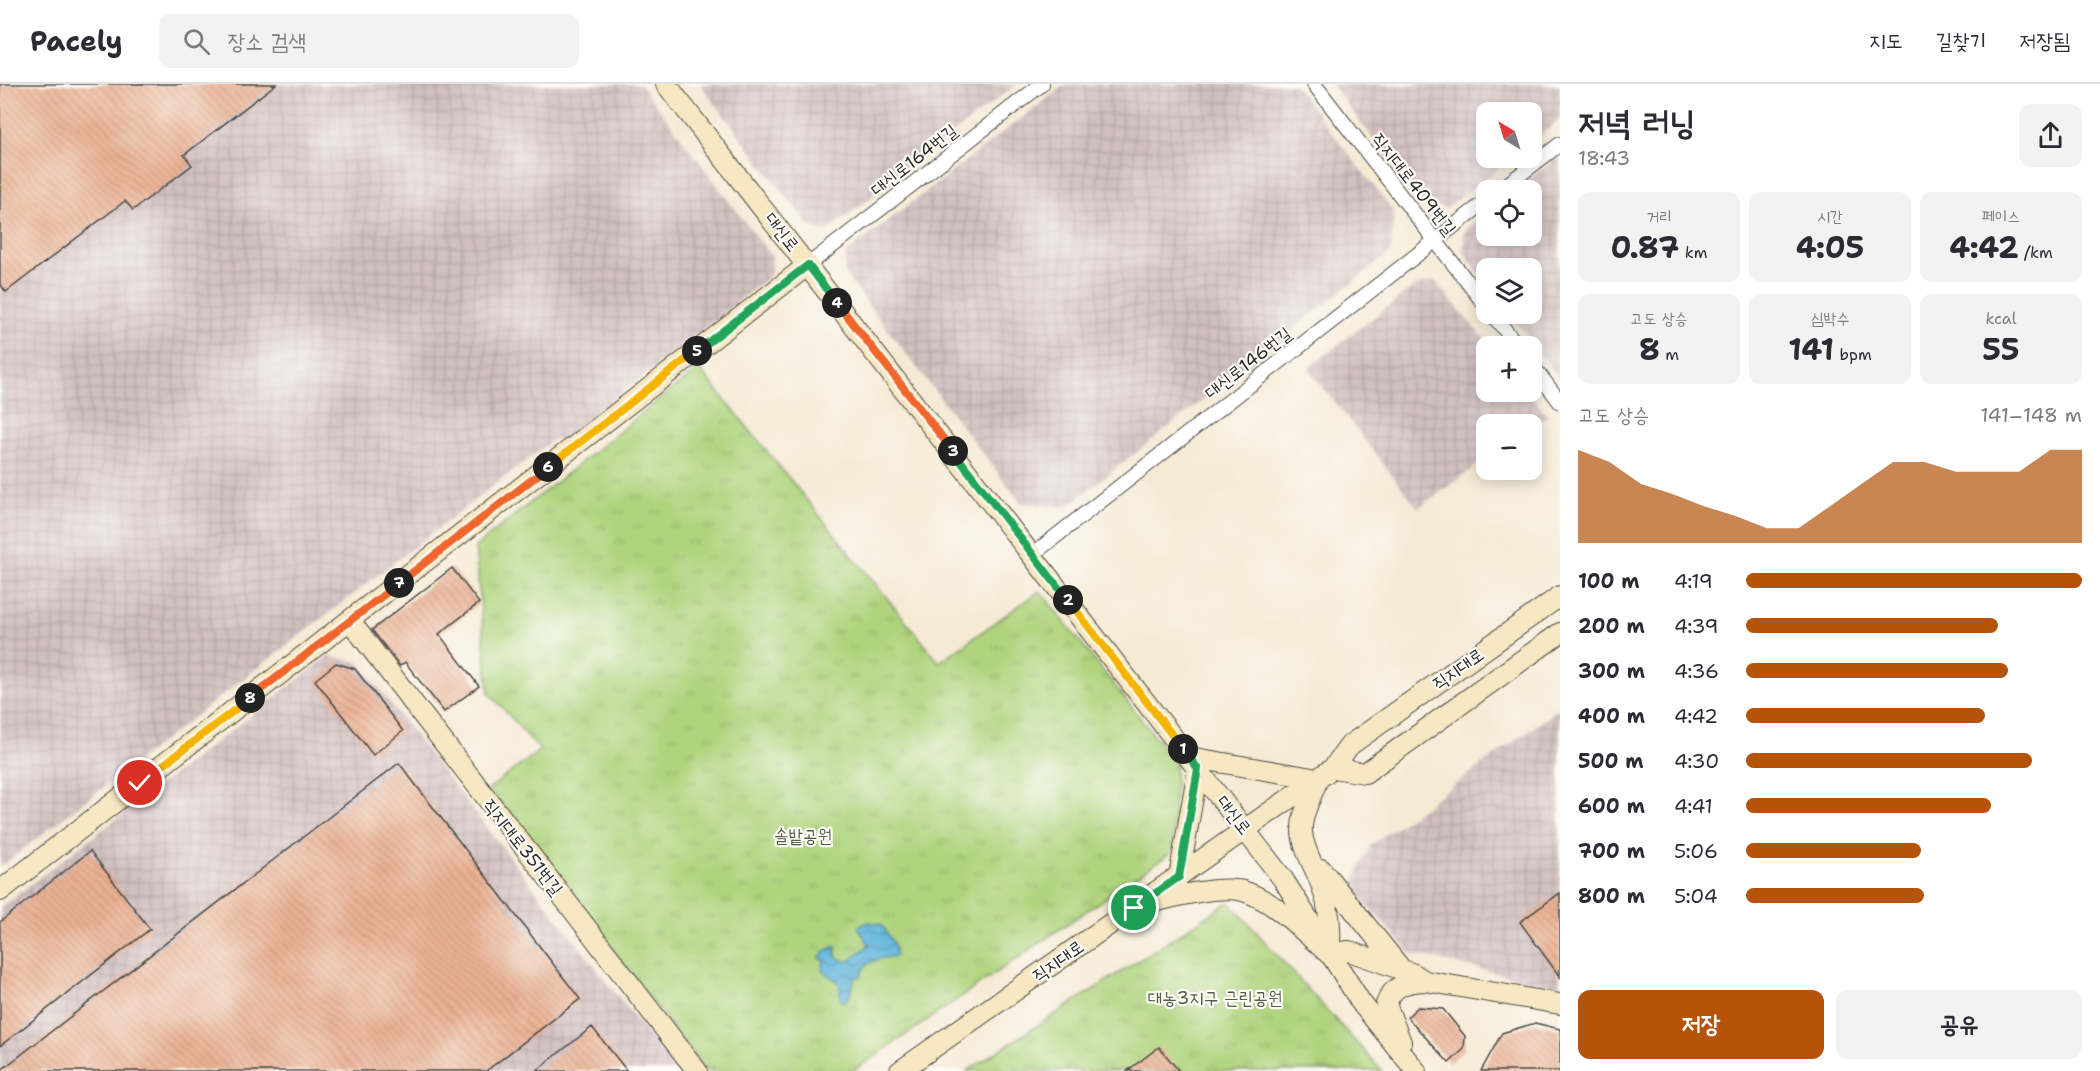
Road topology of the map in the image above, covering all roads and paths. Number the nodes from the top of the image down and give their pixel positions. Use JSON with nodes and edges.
{"nodes":[{"id":1,"x":666,"y":84,"type":"edge"},
{"id":2,"x":1042,"y":84,"type":"edge"},
{"id":3,"x":1314,"y":84,"type":"edge"},
{"id":4,"x":1560,"y":144,"type":"edge"},
{"id":5,"x":1513,"y":180,"type":"edge"},
{"id":6,"x":1476,"y":209,"type":"edge"},
{"id":7,"x":1436,"y":240,"type":"junction"},
{"id":8,"x":808,"y":265,"type":"junction"},
{"id":9,"x":1476,"y":293,"type":"edge"},
{"id":10,"x":1500,"y":324,"type":"edge"},
{"id":11,"x":1510,"y":336,"type":"edge"},
{"id":12,"x":1542,"y":378,"type":"edge"},
{"id":13,"x":1560,"y":402,"type":"edge"},
{"id":14,"x":1032,"y":554,"type":"junction"},
{"id":15,"x":1560,"y":596,"type":"edge"},
{"id":16,"x":350,"y":621,"type":"junction"},
{"id":17,"x":1560,"y":633,"type":"edge"},
{"id":18,"x":1194,"y":763,"type":"junction"},
{"id":19,"x":1325,"y":773,"type":"junction"},
{"id":20,"x":1245,"y":830,"type":"junction"},
{"id":21,"x":1307,"y":852,"type":"junction"},
{"id":22,"x":1179,"y":877,"type":"junction"},
{"id":23,"x":0,"y":891,"type":"edge"},
{"id":24,"x":1134,"y":908,"type":"junction"},
{"id":25,"x":1329,"y":954,"type":"junction"},
{"id":26,"x":1402,"y":970,"type":"junction"},
{"id":27,"x":1425,"y":981,"type":"junction"},
{"id":28,"x":1560,"y":1004,"type":"edge"},
{"id":29,"x":1413,"y":1067,"type":"edge"},
{"id":30,"x":697,"y":1071,"type":"edge"},
{"id":31,"x":900,"y":1071,"type":"edge"}],
"edges":[{"from":1,"to":8,"type":"street","name":"대신로"},
{"from":2,"to":8,"type":"street","name":"대신로164번길"},
{"from":3,"to":7,"type":"street","name":"직지대로409번길"},
{"from":4,"to":5,"type":"street"},
{"from":6,"to":7,"type":"street","name":"대신로146번길"},
{"from":7,"to":9,"type":"street","name":"직지대로409번길"},
{"from":7,"to":14,"type":"street","name":"대신로146번길"},
{"from":8,"to":14,"type":"street","name":"대신로"},
{"from":8,"to":16,"type":"street"},
{"from":10,"to":11,"type":"street"},
{"from":12,"to":13,"type":"street"},
{"from":14,"to":18,"type":"street","name":"대신로"},
{"from":15,"to":19,"type":"street","name":"직지대로"},
{"from":16,"to":23,"type":"street"},
{"from":16,"to":30,"type":"street","name":"직지대로351번길"},
{"from":17,"to":19,"type":"street","name":"직지대로"},
{"from":18,"to":19,"type":"street"},
{"from":18,"to":20,"type":"street","name":"대신로"},
{"from":18,"to":22,"type":"street"},
{"from":19,"to":20,"type":"street","name":"직지대로"},
{"from":19,"to":21,"type":"street"},
{"from":20,"to":22,"type":"street","name":"직지대로"},
{"from":20,"to":25,"type":"street","name":"대신로"},
{"from":21,"to":25,"type":"street"},
{"from":21,"to":26,"type":"street"},
{"from":22,"to":24,"type":"street","name":"직지대로"},
{"from":24,"to":25,"type":"street"},
{"from":24,"to":31,"type":"street","name":"직지대로"},
{"from":25,"to":26,"type":"street"},
{"from":25,"to":29,"type":"street","name":"대신로"},
{"from":26,"to":27,"type":"street"},
{"from":27,"to":28,"type":"street"},
{"from":27,"to":29,"type":"street"}]}
